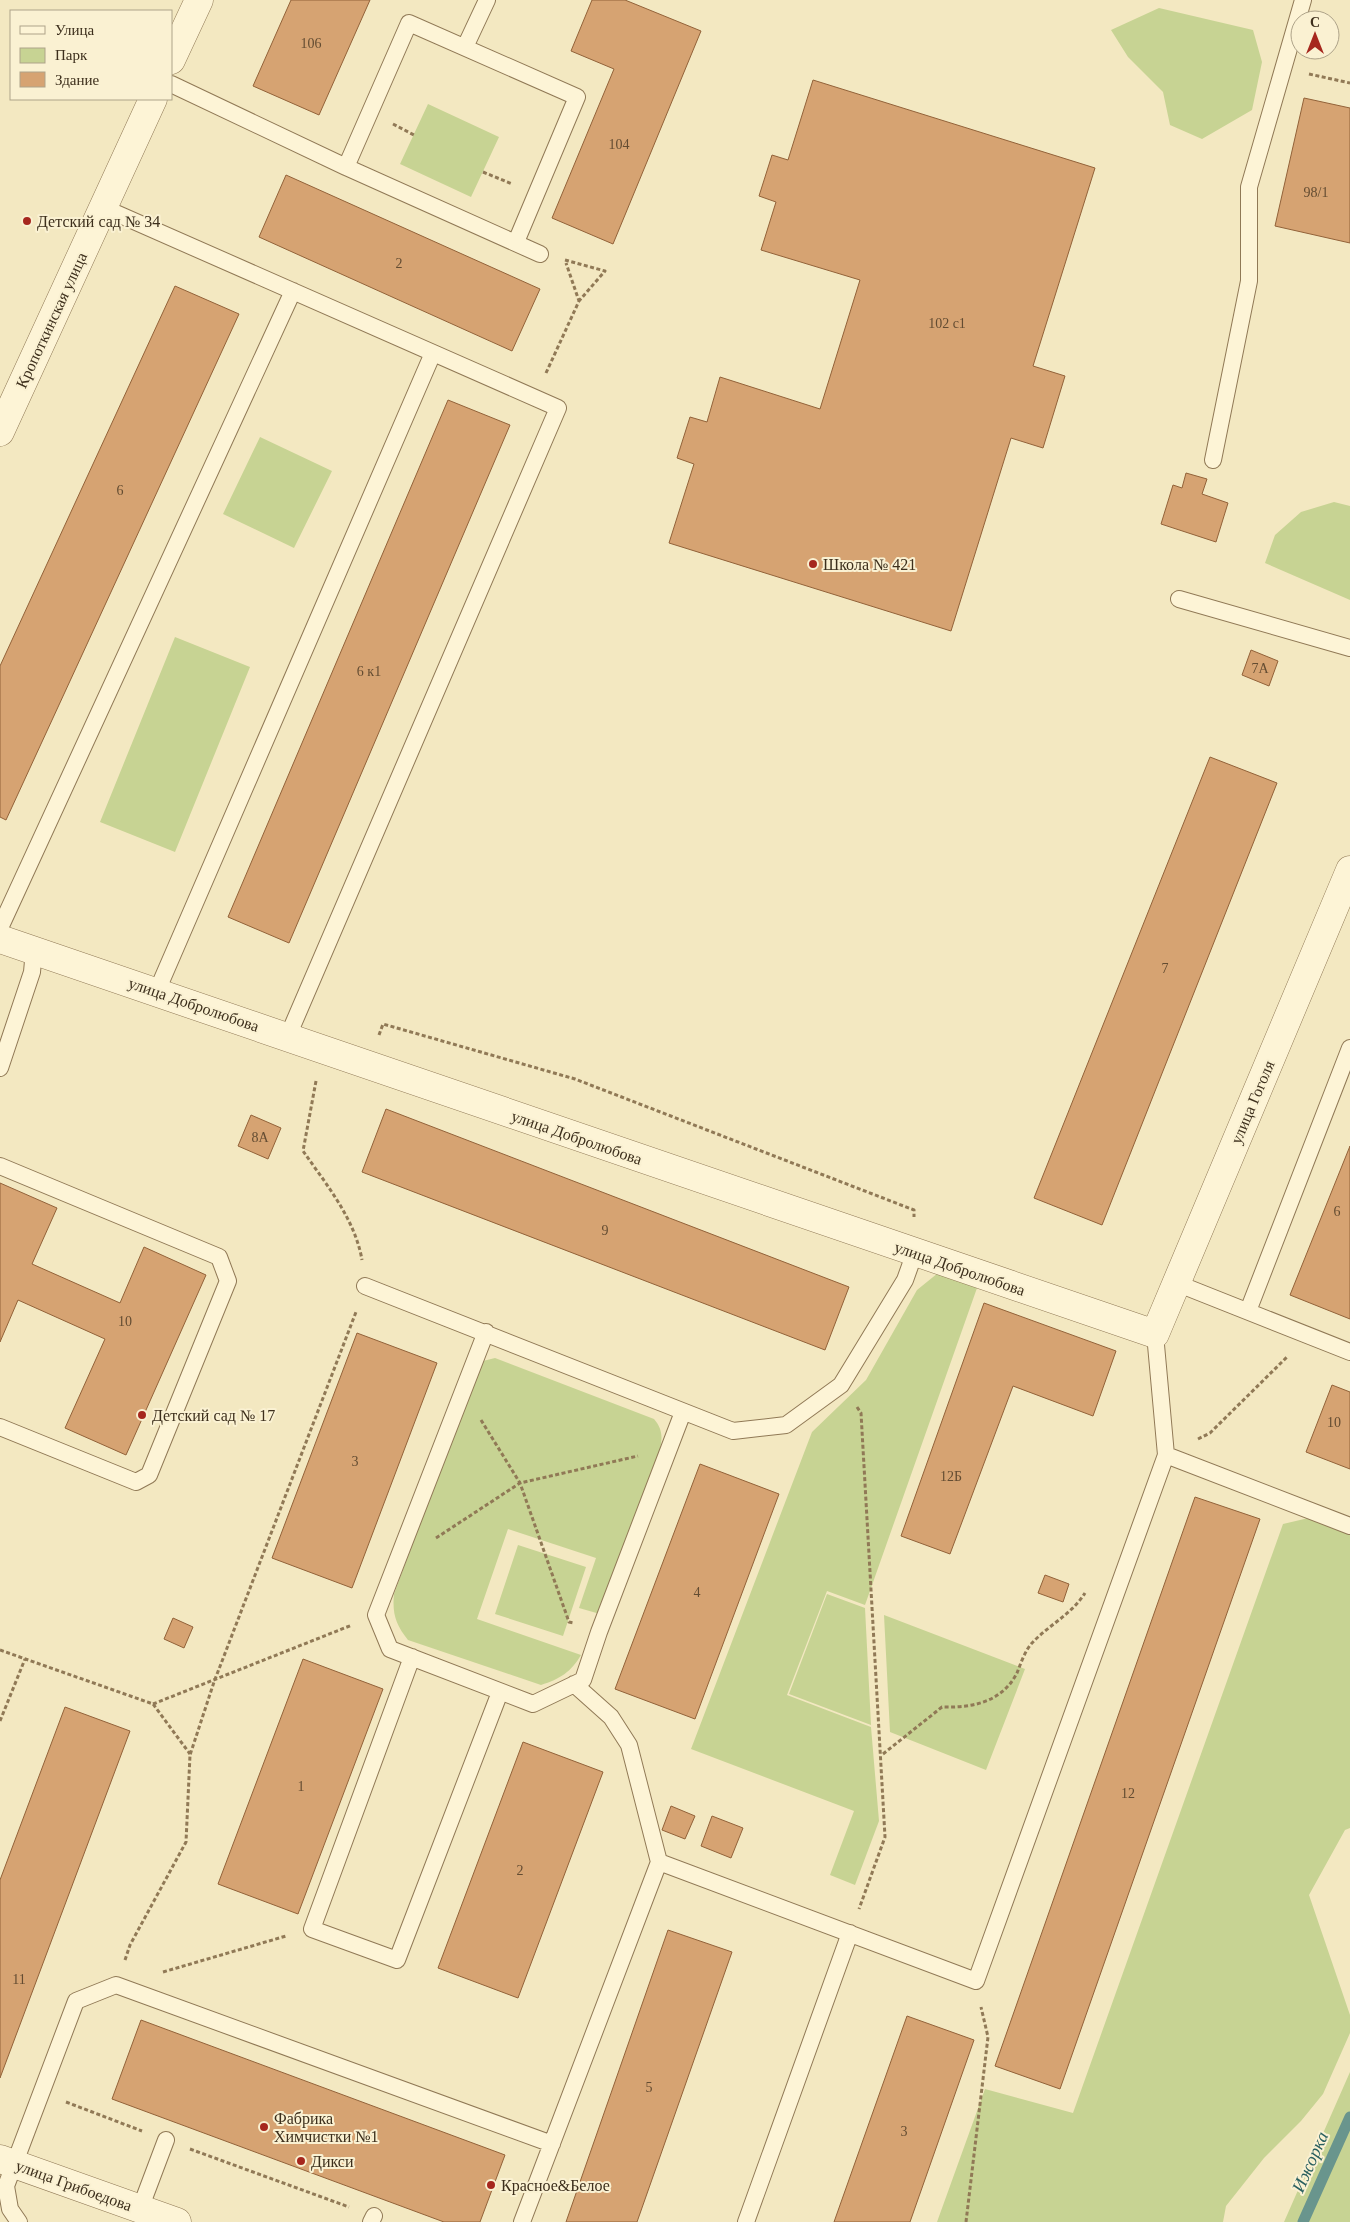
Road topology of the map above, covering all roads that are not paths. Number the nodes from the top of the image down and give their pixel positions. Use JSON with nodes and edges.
{"nodes":[{"id":1,"x":199,"y":0,"type":"edge"},
{"id":2,"x":487,"y":0,"type":"edge"},
{"id":3,"x":1303,"y":0,"type":"edge"},
{"id":4,"x":465,"y":47,"type":"junction"},
{"id":5,"x":172,"y":58,"type":"edge"},
{"id":6,"x":172,"y":84,"type":"edge"},
{"id":7,"x":153,"y":100,"type":"edge"},
{"id":8,"x":346,"y":167,"type":"junction"},
{"id":9,"x":102,"y":207,"type":"junction"},
{"id":10,"x":516,"y":242,"type":"junction"},
{"id":11,"x":540,"y":254,"type":"road end"},
{"id":12,"x":293,"y":291,"type":"junction"},
{"id":13,"x":433,"y":353,"type":"junction"},
{"id":14,"x":0,"y":431,"type":"edge"},
{"id":15,"x":1213,"y":460,"type":"dead end"},
{"id":16,"x":1179,"y":599,"type":"dead end"},
{"id":17,"x":1350,"y":648,"type":"edge"},
{"id":18,"x":1350,"y":870,"type":"edge"},
{"id":19,"x":0,"y":928,"type":"edge"},
{"id":20,"x":0,"y":939,"type":"edge"},
{"id":21,"x":34,"y":950,"type":"junction"},
{"id":22,"x":156,"y":991,"type":"junction"},
{"id":23,"x":288,"y":1036,"type":"junction"},
{"id":24,"x":1350,"y":1048,"type":"edge"},
{"id":25,"x":0,"y":1068,"type":"edge"},
{"id":26,"x":0,"y":1166,"type":"edge"},
{"id":27,"x":915,"y":1252,"type":"junction"},
{"id":28,"x":1176,"y":1283,"type":"junction"},
{"id":29,"x":365,"y":1286,"type":"road end"},
{"id":30,"x":1248,"y":1311,"type":"junction"},
{"id":31,"x":486,"y":1332,"type":"junction"},
{"id":32,"x":1155,"y":1334,"type":"junction"},
{"id":33,"x":1350,"y":1352,"type":"edge"},
{"id":34,"x":683,"y":1412,"type":"junction"},
{"id":35,"x":0,"y":1426,"type":"edge"},
{"id":36,"x":1166,"y":1455,"type":"junction"},
{"id":37,"x":1350,"y":1526,"type":"edge"},
{"id":38,"x":412,"y":1657,"type":"junction"},
{"id":39,"x":574,"y":1684,"type":"junction"},
{"id":40,"x":500,"y":1692,"type":"junction"},
{"id":41,"x":659,"y":1862,"type":"junction"},
{"id":42,"x":850,"y":1933,"type":"junction"},
{"id":43,"x":166,"y":2140,"type":"road end"},
{"id":44,"x":552,"y":2144,"type":"junction"},
{"id":45,"x":7,"y":2161,"type":"edge"},
{"id":46,"x":140,"y":2209,"type":"junction"},
{"id":47,"x":19,"y":2222,"type":"edge"},
{"id":48,"x":177,"y":2222,"type":"edge"},
{"id":49,"x":522,"y":2222,"type":"edge"},
{"id":50,"x":746,"y":2222,"type":"edge"}],
"edges":[{"from":1,"to":5,"type":"street"},
{"from":2,"to":4,"type":"lane"},
{"from":3,"to":15,"type":"lane"},
{"from":4,"to":8,"type":"lane"},
{"from":4,"to":10,"type":"lane"},
{"from":6,"to":8,"type":"lane"},
{"from":7,"to":9,"type":"street","name":"Кропоткинская улица"},
{"from":8,"to":10,"type":"lane"},
{"from":9,"to":12,"type":"lane"},
{"from":9,"to":14,"type":"street","name":"Кропоткинская улица"},
{"from":10,"to":11,"type":"lane"},
{"from":12,"to":13,"type":"lane"},
{"from":12,"to":19,"type":"lane"},
{"from":13,"to":22,"type":"lane"},
{"from":13,"to":23,"type":"lane"},
{"from":16,"to":17,"type":"lane"},
{"from":18,"to":28,"type":"street","name":"улица Гоголя"},
{"from":20,"to":21,"type":"street","name":"улица Добролюбова"},
{"from":21,"to":22,"type":"street","name":"улица Добролюбова"},
{"from":21,"to":25,"type":"lane"},
{"from":22,"to":23,"type":"street","name":"улица Добролюбова"},
{"from":23,"to":27,"type":"street","name":"улица Добролюбова"},
{"from":24,"to":30,"type":"lane"},
{"from":26,"to":35,"type":"lane"},
{"from":27,"to":32,"type":"street","name":"улица Добролюбова"},
{"from":27,"to":34,"type":"lane"},
{"from":28,"to":30,"type":"lane"},
{"from":28,"to":32,"type":"street","name":"улица Гоголя"},
{"from":29,"to":31,"type":"lane"},
{"from":30,"to":33,"type":"lane"},
{"from":31,"to":34,"type":"lane"},
{"from":31,"to":38,"type":"lane"},
{"from":32,"to":36,"type":"lane"},
{"from":34,"to":39,"type":"lane"},
{"from":36,"to":37,"type":"lane"},
{"from":36,"to":42,"type":"lane"},
{"from":38,"to":40,"type":"lane"},
{"from":38,"to":40,"type":"lane"},
{"from":39,"to":40,"type":"lane"},
{"from":39,"to":41,"type":"lane"},
{"from":41,"to":42,"type":"lane"},
{"from":41,"to":44,"type":"lane"},
{"from":42,"to":50,"type":"lane"},
{"from":43,"to":46,"type":"lane"},
{"from":44,"to":45,"type":"lane"},
{"from":44,"to":49,"type":"lane"},
{"from":45,"to":46,"type":"street","name":"улица Грибоедова"},
{"from":45,"to":47,"type":"lane"},
{"from":46,"to":48,"type":"street","name":"улица Грибоедова"}]}
